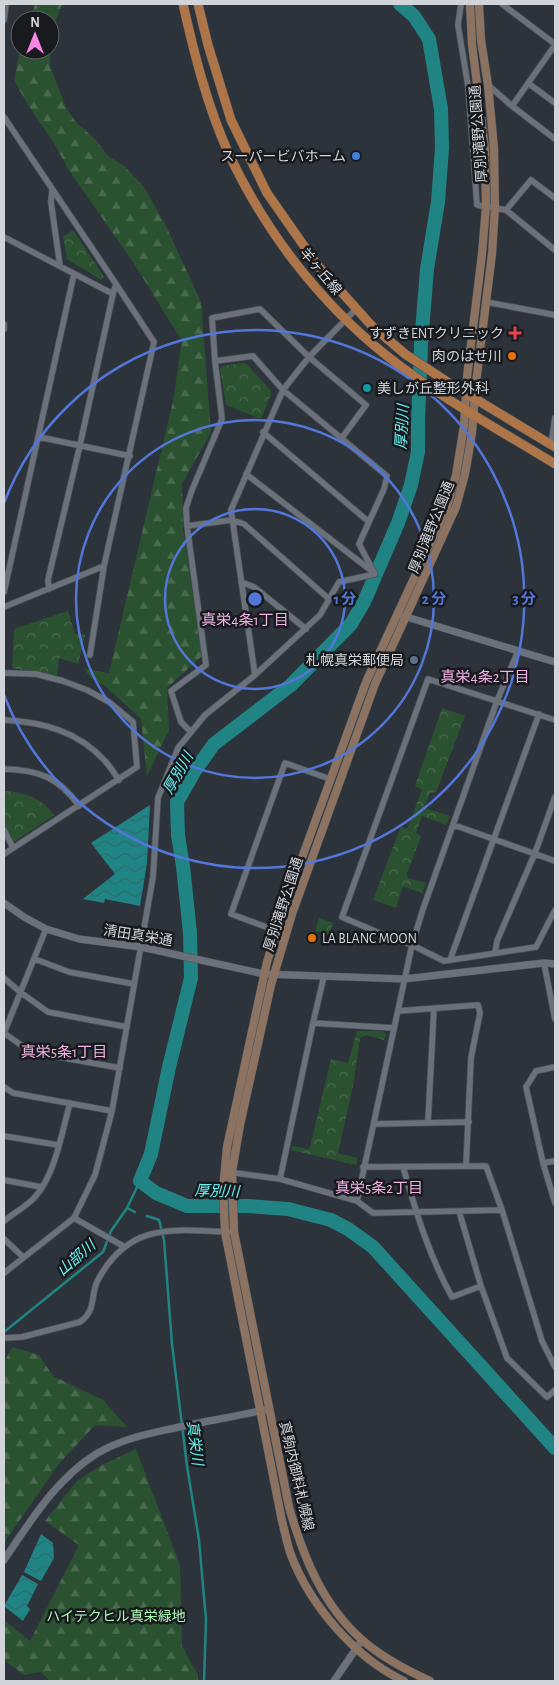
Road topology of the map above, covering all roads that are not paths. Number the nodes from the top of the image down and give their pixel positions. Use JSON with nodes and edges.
{"nodes":[{"id":1,"x":6,"y":4,"type":"edge"},
{"id":2,"x":183,"y":4,"type":"edge"},
{"id":3,"x":198,"y":4,"type":"edge"},
{"id":4,"x":461,"y":4,"type":"edge"},
{"id":5,"x":470,"y":4,"type":"edge"},
{"id":6,"x":479,"y":4,"type":"edge"},
{"id":7,"x":502,"y":4,"type":"edge"},
{"id":8,"x":4,"y":20,"type":"edge"},
{"id":9,"x":555,"y":44,"type":"edge"},
{"id":10,"x":528,"y":83,"type":"junction"},
{"id":11,"x":488,"y":85,"type":"junction"},
{"id":12,"x":555,"y":103,"type":"edge"},
{"id":13,"x":512,"y":106,"type":"junction"},
{"id":14,"x":4,"y":117,"type":"edge"},
{"id":15,"x":6,"y":123,"type":"edge"},
{"id":16,"x":555,"y":139,"type":"edge"},
{"id":17,"x":52,"y":191,"type":"junction"},
{"id":18,"x":555,"y":198,"type":"edge"},
{"id":19,"x":486,"y":207,"type":"junction"},
{"id":20,"x":495,"y":208,"type":"junction"},
{"id":21,"x":506,"y":210,"type":"junction"},
{"id":22,"x":4,"y":237,"type":"edge"},
{"id":23,"x":555,"y":250,"type":"edge"},
{"id":24,"x":60,"y":266,"type":"junction"},
{"id":25,"x":74,"y":274,"type":"junction"},
{"id":26,"x":116,"y":284,"type":"junction"},
{"id":27,"x":113,"y":294,"type":"junction"},
{"id":28,"x":486,"y":302,"type":"junction"},
{"id":29,"x":356,"y":308,"type":"junction"},
{"id":30,"x":555,"y":315,"type":"edge"},
{"id":31,"x":346,"y":320,"type":"junction"},
{"id":32,"x":4,"y":324,"type":"edge"},
{"id":33,"x":4,"y":329,"type":"edge"},
{"id":34,"x":309,"y":357,"type":"junction"},
{"id":35,"x":215,"y":361,"type":"junction"},
{"id":36,"x":283,"y":390,"type":"junction"},
{"id":37,"x":470,"y":396,"type":"junction"},
{"id":38,"x":469,"y":413,"type":"junction"},
{"id":39,"x":555,"y":418,"type":"edge"},
{"id":40,"x":264,"y":432,"type":"junction"},
{"id":41,"x":40,"y":437,"type":"junction"},
{"id":42,"x":342,"y":439,"type":"junction"},
{"id":43,"x":80,"y":445,"type":"junction"},
{"id":44,"x":553,"y":446,"type":"edge"},
{"id":45,"x":130,"y":456,"type":"junction"},
{"id":46,"x":555,"y":464,"type":"edge"},
{"id":47,"x":246,"y":474,"type":"junction"},
{"id":48,"x":232,"y":520,"type":"junction"},
{"id":49,"x":369,"y":522,"type":"junction"},
{"id":50,"x":187,"y":526,"type":"junction"},
{"id":51,"x":104,"y":566,"type":"junction"},
{"id":52,"x":375,"y":574,"type":"junction"},
{"id":53,"x":241,"y":582,"type":"junction"},
{"id":54,"x":49,"y":589,"type":"junction"},
{"id":55,"x":4,"y":592,"type":"edge"},
{"id":56,"x":329,"y":599,"type":"junction"},
{"id":57,"x":4,"y":607,"type":"edge"},
{"id":58,"x":397,"y":614,"type":"junction"},
{"id":59,"x":406,"y":617,"type":"junction"},
{"id":60,"x":306,"y":629,"type":"junction"},
{"id":61,"x":518,"y":651,"type":"junction"},
{"id":62,"x":90,"y":655,"type":"dead end"},
{"id":63,"x":555,"y":662,"type":"edge"},
{"id":64,"x":4,"y":673,"type":"edge"},
{"id":65,"x":255,"y":675,"type":"junction"},
{"id":66,"x":497,"y":702,"type":"junction"},
{"id":67,"x":539,"y":714,"type":"junction"},
{"id":68,"x":4,"y":720,"type":"edge"},
{"id":69,"x":555,"y":720,"type":"edge"},
{"id":70,"x":191,"y":732,"type":"junction"},
{"id":71,"x":4,"y":768,"type":"edge"},
{"id":72,"x":330,"y":779,"type":"junction"},
{"id":73,"x":119,"y":780,"type":"junction"},
{"id":74,"x":555,"y":797,"type":"edge"},
{"id":75,"x":79,"y":806,"type":"junction"},
{"id":76,"x":454,"y":825,"type":"junction"},
{"id":77,"x":4,"y":830,"type":"edge"},
{"id":78,"x":493,"y":838,"type":"junction"},
{"id":79,"x":13,"y":848,"type":"junction"},
{"id":80,"x":4,"y":854,"type":"edge"},
{"id":81,"x":535,"y":854,"type":"junction"},
{"id":82,"x":555,"y":861,"type":"edge"},
{"id":83,"x":4,"y":903,"type":"edge"},
{"id":84,"x":555,"y":910,"type":"edge"},
{"id":85,"x":46,"y":929,"type":"junction"},
{"id":86,"x":277,"y":931,"type":"junction"},
{"id":87,"x":412,"y":945,"type":"junction"},
{"id":88,"x":141,"y":947,"type":"junction"},
{"id":89,"x":495,"y":954,"type":"junction"},
{"id":90,"x":35,"y":959,"type":"junction"},
{"id":91,"x":450,"y":960,"type":"junction"},
{"id":92,"x":544,"y":963,"type":"junction"},
{"id":93,"x":555,"y":963,"type":"edge"},
{"id":94,"x":264,"y":974,"type":"junction"},
{"id":95,"x":274,"y":974,"type":"junction"},
{"id":96,"x":324,"y":976,"type":"junction"},
{"id":97,"x":4,"y":978,"type":"edge"},
{"id":98,"x":404,"y":979,"type":"junction"},
{"id":99,"x":134,"y":984,"type":"junction"},
{"id":100,"x":20,"y":992,"type":"junction"},
{"id":101,"x":434,"y":1008,"type":"junction"},
{"id":102,"x":398,"y":1010,"type":"junction"},
{"id":103,"x":555,"y":1019,"type":"edge"},
{"id":104,"x":313,"y":1023,"type":"junction"},
{"id":105,"x":127,"y":1027,"type":"junction"},
{"id":106,"x":394,"y":1028,"type":"junction"},
{"id":107,"x":4,"y":1033,"type":"edge"},
{"id":108,"x":555,"y":1067,"type":"edge"},
{"id":109,"x":120,"y":1068,"type":"junction"},
{"id":110,"x":4,"y":1087,"type":"edge"},
{"id":111,"x":70,"y":1103,"type":"junction"},
{"id":112,"x":112,"y":1111,"type":"junction"},
{"id":113,"x":428,"y":1122,"type":"junction"},
{"id":114,"x":469,"y":1122,"type":"junction"},
{"id":115,"x":374,"y":1124,"type":"junction"},
{"id":116,"x":4,"y":1136,"type":"edge"},
{"id":117,"x":58,"y":1144,"type":"junction"},
{"id":118,"x":555,"y":1161,"type":"edge"},
{"id":119,"x":543,"y":1163,"type":"junction"},
{"id":120,"x":466,"y":1166,"type":"junction"},
{"id":121,"x":364,"y":1167,"type":"junction"},
{"id":122,"x":403,"y":1167,"type":"junction"},
{"id":123,"x":228,"y":1172,"type":"junction"},
{"id":124,"x":280,"y":1179,"type":"junction"},
{"id":125,"x":4,"y":1180,"type":"edge"},
{"id":126,"x":41,"y":1187,"type":"junction"},
{"id":127,"x":357,"y":1201,"type":"junction"},
{"id":128,"x":555,"y":1203,"type":"edge"},
{"id":129,"x":502,"y":1210,"type":"junction"},
{"id":130,"x":459,"y":1211,"type":"junction"},
{"id":131,"x":416,"y":1212,"type":"junction"},
{"id":132,"x":74,"y":1218,"type":"junction"},
{"id":133,"x":4,"y":1220,"type":"edge"},
{"id":134,"x":225,"y":1232,"type":"junction"},
{"id":135,"x":234,"y":1232,"type":"junction"},
{"id":136,"x":4,"y":1239,"type":"edge"},
{"id":137,"x":121,"y":1245,"type":"junction"},
{"id":138,"x":23,"y":1257,"type":"junction"},
{"id":139,"x":4,"y":1273,"type":"edge"},
{"id":140,"x":481,"y":1286,"type":"junction"},
{"id":141,"x":6,"y":1338,"type":"edge"},
{"id":142,"x":555,"y":1367,"type":"edge"},
{"id":143,"x":555,"y":1390,"type":"edge"},
{"id":144,"x":269,"y":1409,"type":"junction"},
{"id":145,"x":260,"y":1411,"type":"junction"},
{"id":146,"x":4,"y":1560,"type":"edge"},
{"id":147,"x":362,"y":1640,"type":"junction"},
{"id":148,"x":355,"y":1649,"type":"junction"},
{"id":149,"x":334,"y":1681,"type":"edge"},
{"id":150,"x":404,"y":1681,"type":"edge"},
{"id":151,"x":430,"y":1681,"type":"edge"}],
"edges":[{"from":1,"to":8,"type":"street"},
{"from":2,"to":31,"type":"main road","name":"羊ヶ丘線"},
{"from":3,"to":29,"type":"main road","name":"羊ヶ丘線"},
{"from":4,"to":19,"type":"street"},
{"from":5,"to":19,"type":"main road","name":"厚別滝野公園通"},
{"from":6,"to":11,"type":"main road","name":"厚別滝野公園通"},
{"from":7,"to":9,"type":"street"},
{"from":9,"to":10,"type":"street"},
{"from":10,"to":12,"type":"street"},
{"from":10,"to":13,"type":"street"},
{"from":11,"to":13,"type":"street"},
{"from":11,"to":20,"type":"main road","name":"厚別滝野公園通"},
{"from":13,"to":16,"type":"street"},
{"from":14,"to":15,"type":"street"},
{"from":15,"to":17,"type":"street"},
{"from":17,"to":24,"type":"street"},
{"from":17,"to":26,"type":"street"},
{"from":18,"to":21,"type":"street"},
{"from":19,"to":20,"type":"street"},
{"from":19,"to":37,"type":"main road","name":"厚別滝野公園通"},
{"from":20,"to":21,"type":"street"},
{"from":20,"to":28,"type":"main road","name":"厚別滝野公園通"},
{"from":21,"to":23,"type":"street"},
{"from":22,"to":24,"type":"street"},
{"from":24,"to":25,"type":"street"},
{"from":25,"to":27,"type":"street"},
{"from":25,"to":41,"type":"street"},
{"from":26,"to":27,"type":"street"},
{"from":26,"to":45,"type":"street"},
{"from":27,"to":43,"type":"street"},
{"from":28,"to":30,"type":"street"},
{"from":28,"to":37,"type":"main road","name":"厚別滝野公園通"},
{"from":29,"to":31,"type":"street"},
{"from":29,"to":37,"type":"main road","name":"羊ヶ丘線"},
{"from":31,"to":34,"type":"street"},
{"from":31,"to":38,"type":"main road","name":"羊ヶ丘線"},
{"from":32,"to":33,"type":"street"},
{"from":34,"to":35,"type":"street"},
{"from":34,"to":36,"type":"street"},
{"from":34,"to":42,"type":"street"},
{"from":35,"to":36,"type":"street"},
{"from":35,"to":50,"type":"street"},
{"from":36,"to":40,"type":"street"},
{"from":36,"to":42,"type":"street"},
{"from":37,"to":38,"type":"main road","name":"厚別滝野公園通"},
{"from":37,"to":44,"type":"main road","name":"羊ヶ丘線"},
{"from":38,"to":46,"type":"main road","name":"羊ヶ丘線"},
{"from":38,"to":58,"type":"main road","name":"厚別滝野公園通"},
{"from":38,"to":59,"type":"main road","name":"厚別滝野公園通"},
{"from":39,"to":44,"type":"street"},
{"from":40,"to":47,"type":"street"},
{"from":40,"to":49,"type":"street"},
{"from":41,"to":43,"type":"street"},
{"from":41,"to":55,"type":"street"},
{"from":42,"to":49,"type":"street"},
{"from":43,"to":45,"type":"street"},
{"from":43,"to":54,"type":"street"},
{"from":45,"to":51,"type":"street"},
{"from":47,"to":48,"type":"street"},
{"from":47,"to":52,"type":"street"},
{"from":48,"to":50,"type":"street"},
{"from":48,"to":53,"type":"street"},
{"from":48,"to":56,"type":"street"},
{"from":49,"to":52,"type":"street"},
{"from":50,"to":70,"type":"street"},
{"from":51,"to":54,"type":"street"},
{"from":51,"to":62,"type":"street"},
{"from":52,"to":56,"type":"street"},
{"from":53,"to":60,"type":"street"},
{"from":53,"to":65,"type":"street"},
{"from":54,"to":57,"type":"street"},
{"from":56,"to":60,"type":"street"},
{"from":58,"to":59,"type":"street"},
{"from":58,"to":72,"type":"main road","name":"厚別滝野公園通"},
{"from":59,"to":61,"type":"street"},
{"from":59,"to":95,"type":"main road","name":"厚別滝野公園通"},
{"from":60,"to":65,"type":"street"},
{"from":61,"to":63,"type":"street"},
{"from":61,"to":66,"type":"street"},
{"from":64,"to":73,"type":"street"},
{"from":65,"to":70,"type":"street"},
{"from":66,"to":67,"type":"street"},
{"from":66,"to":76,"type":"street"},
{"from":66,"to":87,"type":"street"},
{"from":67,"to":69,"type":"street"},
{"from":67,"to":78,"type":"street"},
{"from":68,"to":73,"type":"street"},
{"from":70,"to":88,"type":"street"},
{"from":71,"to":75,"type":"street"},
{"from":72,"to":86,"type":"main road","name":"厚別滝野公園通"},
{"from":72,"to":86,"type":"street"},
{"from":73,"to":75,"type":"street"},
{"from":74,"to":81,"type":"street"},
{"from":75,"to":79,"type":"street"},
{"from":76,"to":78,"type":"street"},
{"from":76,"to":87,"type":"street"},
{"from":77,"to":79,"type":"street"},
{"from":78,"to":81,"type":"street"},
{"from":78,"to":91,"type":"street"},
{"from":79,"to":80,"type":"street"},
{"from":81,"to":82,"type":"street"},
{"from":81,"to":89,"type":"street"},
{"from":83,"to":85,"type":"street","name":"清田真栄通"},
{"from":84,"to":89,"type":"street"},
{"from":85,"to":88,"type":"street","name":"清田真栄通"},
{"from":85,"to":90,"type":"street"},
{"from":86,"to":94,"type":"main road","name":"厚別滝野公園通"},
{"from":87,"to":91,"type":"street"},
{"from":87,"to":98,"type":"street"},
{"from":88,"to":94,"type":"street","name":"清田真栄通"},
{"from":88,"to":99,"type":"street"},
{"from":89,"to":91,"type":"street"},
{"from":90,"to":99,"type":"street"},
{"from":90,"to":100,"type":"street"},
{"from":92,"to":93,"type":"street","name":"清田真栄通"},
{"from":92,"to":98,"type":"street","name":"清田真栄通"},
{"from":92,"to":103,"type":"street"},
{"from":94,"to":95,"type":"street","name":"清田真栄通"},
{"from":94,"to":123,"type":"main road","name":"厚別滝野公園通"},
{"from":95,"to":96,"type":"street","name":"清田真栄通"},
{"from":95,"to":123,"type":"main road","name":"厚別滝野公園通"},
{"from":96,"to":98,"type":"street","name":"清田真栄通"},
{"from":96,"to":104,"type":"street"},
{"from":97,"to":100,"type":"street"},
{"from":98,"to":102,"type":"street"},
{"from":99,"to":105,"type":"street"},
{"from":100,"to":105,"type":"street"},
{"from":100,"to":107,"type":"street"},
{"from":101,"to":102,"type":"street"},
{"from":101,"to":113,"type":"street"},
{"from":101,"to":114,"type":"street"},
{"from":102,"to":106,"type":"street"},
{"from":104,"to":106,"type":"street"},
{"from":104,"to":124,"type":"street"},
{"from":105,"to":109,"type":"street"},
{"from":106,"to":115,"type":"street"},
{"from":107,"to":109,"type":"street"},
{"from":108,"to":119,"type":"street"},
{"from":109,"to":112,"type":"street"},
{"from":110,"to":111,"type":"street"},
{"from":111,"to":112,"type":"street"},
{"from":111,"to":117,"type":"street"},
{"from":112,"to":132,"type":"street"},
{"from":113,"to":114,"type":"street"},
{"from":113,"to":115,"type":"street"},
{"from":114,"to":120,"type":"street"},
{"from":115,"to":121,"type":"street"},
{"from":116,"to":117,"type":"street"},
{"from":117,"to":126,"type":"street"},
{"from":118,"to":119,"type":"street"},
{"from":119,"to":128,"type":"street"},
{"from":120,"to":122,"type":"street"},
{"from":120,"to":129,"type":"street"},
{"from":121,"to":122,"type":"street"},
{"from":121,"to":127,"type":"street"},
{"from":122,"to":131,"type":"street"},
{"from":123,"to":124,"type":"street"},
{"from":123,"to":134,"type":"main road","name":"真駒内御料札幌線"},
{"from":123,"to":135,"type":"main road","name":"真駒内御料札幌線"},
{"from":124,"to":127,"type":"street"},
{"from":125,"to":126,"type":"street"},
{"from":126,"to":133,"type":"street"},
{"from":127,"to":131,"type":"street"},
{"from":129,"to":130,"type":"street"},
{"from":129,"to":142,"type":"street"},
{"from":130,"to":131,"type":"street"},
{"from":130,"to":140,"type":"street"},
{"from":131,"to":140,"type":"street"},
{"from":132,"to":137,"type":"street"},
{"from":132,"to":138,"type":"street"},
{"from":134,"to":135,"type":"street"},
{"from":134,"to":137,"type":"street"},
{"from":134,"to":145,"type":"main road","name":"真駒内御料札幌線"},
{"from":135,"to":144,"type":"main road","name":"真駒内御料札幌線"},
{"from":136,"to":138,"type":"street"},
{"from":137,"to":141,"type":"street"},
{"from":138,"to":139,"type":"street"},
{"from":140,"to":143,"type":"street"},
{"from":144,"to":145,"type":"street"},
{"from":144,"to":147,"type":"main road","name":"真駒内御料札幌線"},
{"from":145,"to":146,"type":"street"},
{"from":145,"to":148,"type":"main road","name":"真駒内御料札幌線"},
{"from":147,"to":148,"type":"street"},
{"from":147,"to":151,"type":"main road","name":"真駒内御料札幌線"},
{"from":148,"to":149,"type":"street"},
{"from":148,"to":150,"type":"main road","name":"真駒内御料札幌線"}]}
